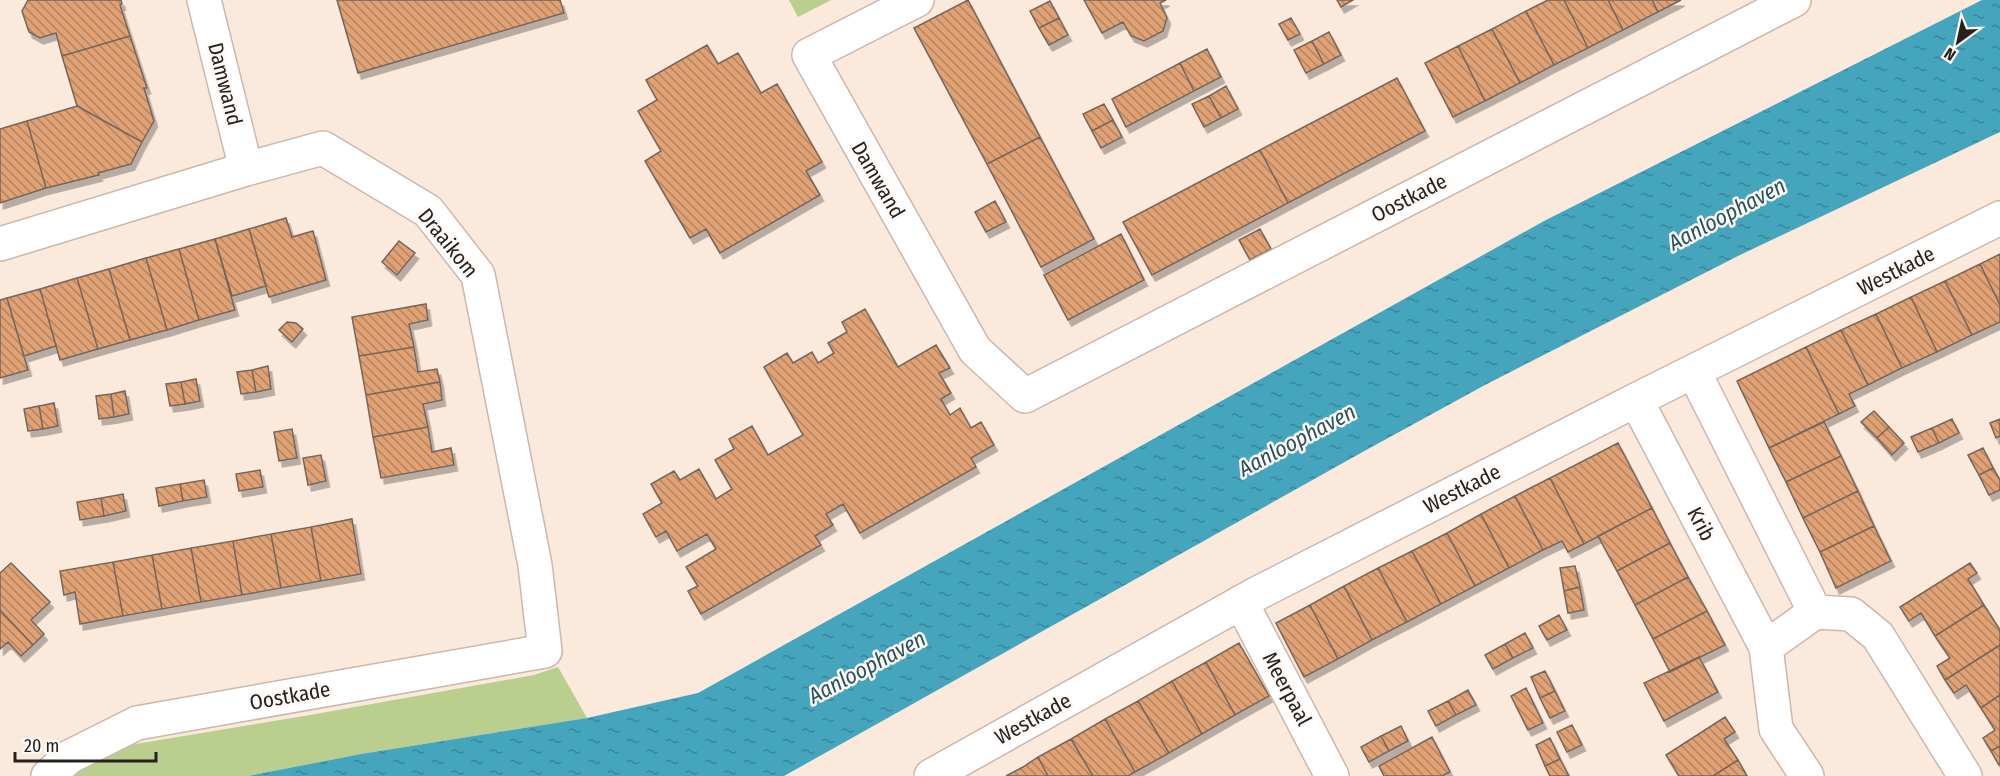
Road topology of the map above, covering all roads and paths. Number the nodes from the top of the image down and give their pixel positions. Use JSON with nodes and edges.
{"nodes":[{"id":1,"x":204,"y":0,"type":"edge"},
{"id":2,"x":917,"y":0,"type":"edge"},
{"id":3,"x":1794,"y":0,"type":"edge"},
{"id":4,"x":246,"y":169,"type":"junction"},
{"id":5,"x":2000,"y":218,"type":"edge"},
{"id":6,"x":0,"y":244,"type":"edge"},
{"id":7,"x":1694,"y":372,"type":"junction"},
{"id":8,"x":1025,"y":396,"type":"joint"},
{"id":9,"x":1636,"y":400,"type":"junction"},
{"id":10,"x":1241,"y":602,"type":"junction"},
{"id":11,"x":1815,"y":612,"type":"junction"},
{"id":12,"x":1766,"y":647,"type":"junction"},
{"id":13,"x":545,"y":651,"type":"joint"},
{"id":14,"x":48,"y":776,"type":"edge"},
{"id":15,"x":932,"y":776,"type":"edge"},
{"id":16,"x":1332,"y":776,"type":"edge"},
{"id":17,"x":1807,"y":776,"type":"edge"},
{"id":18,"x":1965,"y":776,"type":"edge"}],
"edges":[{"from":1,"to":4,"type":"street","name":"Damwand"},
{"from":2,"to":8,"type":"street","name":"Damwand"},
{"from":3,"to":8,"type":"street","name":"Oostkade"},
{"from":4,"to":6,"type":"street","name":"Draaikom"},
{"from":4,"to":13,"type":"street","name":"Draaikom"},
{"from":5,"to":7,"type":"street","name":"Westkade"},
{"from":7,"to":9,"type":"street","name":"Westkade"},
{"from":7,"to":11,"type":"street"},
{"from":9,"to":10,"type":"street","name":"Westkade"},
{"from":9,"to":12,"type":"street","name":"Krib"},
{"from":10,"to":15,"type":"street","name":"Westkade"},
{"from":10,"to":16,"type":"street","name":"Meerpaal"},
{"from":11,"to":12,"type":"street"},
{"from":11,"to":18,"type":"street"},
{"from":12,"to":17,"type":"street","name":"Krib"},
{"from":13,"to":14,"type":"street","name":"Oostkade"}]}
